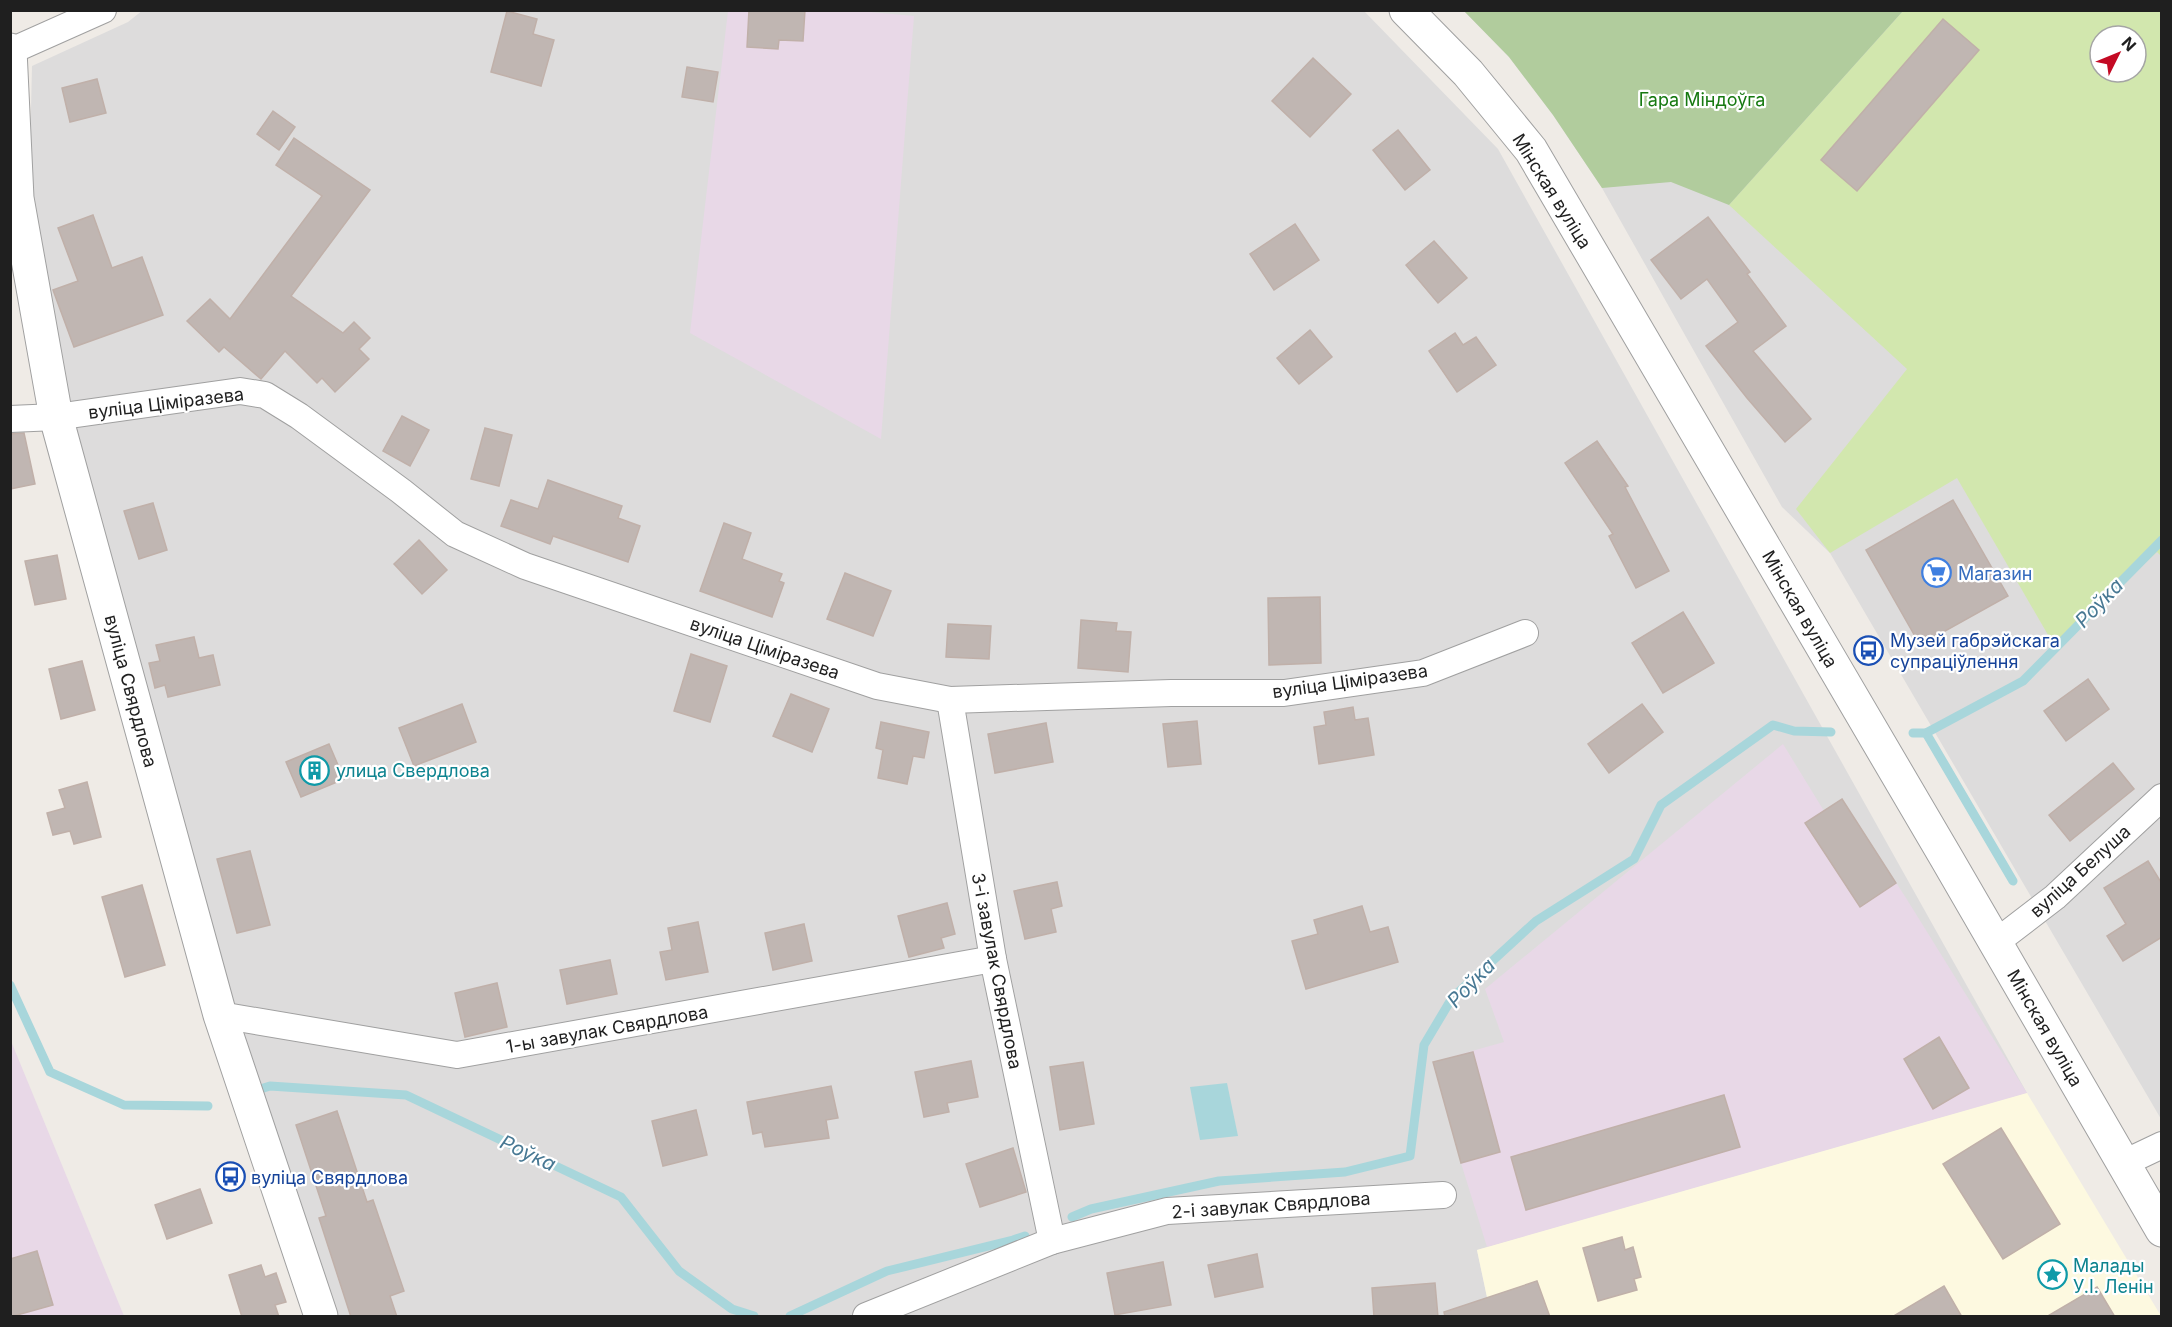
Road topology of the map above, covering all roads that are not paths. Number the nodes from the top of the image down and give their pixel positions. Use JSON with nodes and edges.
{"nodes":[{"id":1,"x":104,"y":10,"type":"edge"},
{"id":2,"x":1406,"y":10,"type":"edge"},
{"id":3,"x":11,"y":51,"type":"edge"},
{"id":4,"x":56,"y":417,"type":"junction"},
{"id":5,"x":10,"y":419,"type":"edge"},
{"id":6,"x":1525,"y":633,"type":"dead end"},
{"id":7,"x":950,"y":700,"type":"junction"},
{"id":8,"x":2162,"y":797,"type":"edge"},
{"id":9,"x":1995,"y":943,"type":"junction"},
{"id":10,"x":993,"y":959,"type":"junction"},
{"id":11,"x":220,"y":1015,"type":"junction"},
{"id":12,"x":2162,"y":1145,"type":"edge"},
{"id":13,"x":2122,"y":1164,"type":"junction"},
{"id":14,"x":1443,"y":1195,"type":"dead end"},
{"id":15,"x":2162,"y":1230,"type":"edge"},
{"id":16,"x":1052,"y":1241,"type":"junction"},
{"id":17,"x":321,"y":1317,"type":"edge"},
{"id":18,"x":866,"y":1317,"type":"edge"}],
"edges":[{"from":1,"to":3,"type":"street"},
{"from":2,"to":9,"type":"street","name":"Мінская вуліца"},
{"from":3,"to":4,"type":"street","name":"вуліца Свярдлова"},
{"from":4,"to":5,"type":"street","name":"вуліца Ціміразева"},
{"from":4,"to":7,"type":"street","name":"вуліца Ціміразева"},
{"from":4,"to":11,"type":"street","name":"вуліца Свярдлова"},
{"from":6,"to":7,"type":"street","name":"вуліца Ціміразева"},
{"from":7,"to":10,"type":"street","name":"3-і завулак Свярдлова"},
{"from":8,"to":9,"type":"street","name":"вуліца Белуша"},
{"from":9,"to":13,"type":"street","name":"Мінская вуліца"},
{"from":10,"to":11,"type":"street","name":"1-ы завулак Свярдлова"},
{"from":10,"to":16,"type":"street","name":"3-і завулак Свярдлова"},
{"from":11,"to":17,"type":"street","name":"вуліца Свярдлова"},
{"from":12,"to":13,"type":"street"},
{"from":13,"to":15,"type":"street","name":"Мінская вуліца"},
{"from":14,"to":16,"type":"street","name":"2-і завулак Свярдлова"},
{"from":16,"to":18,"type":"street","name":"2-і завулак Свярдлова"}]}
